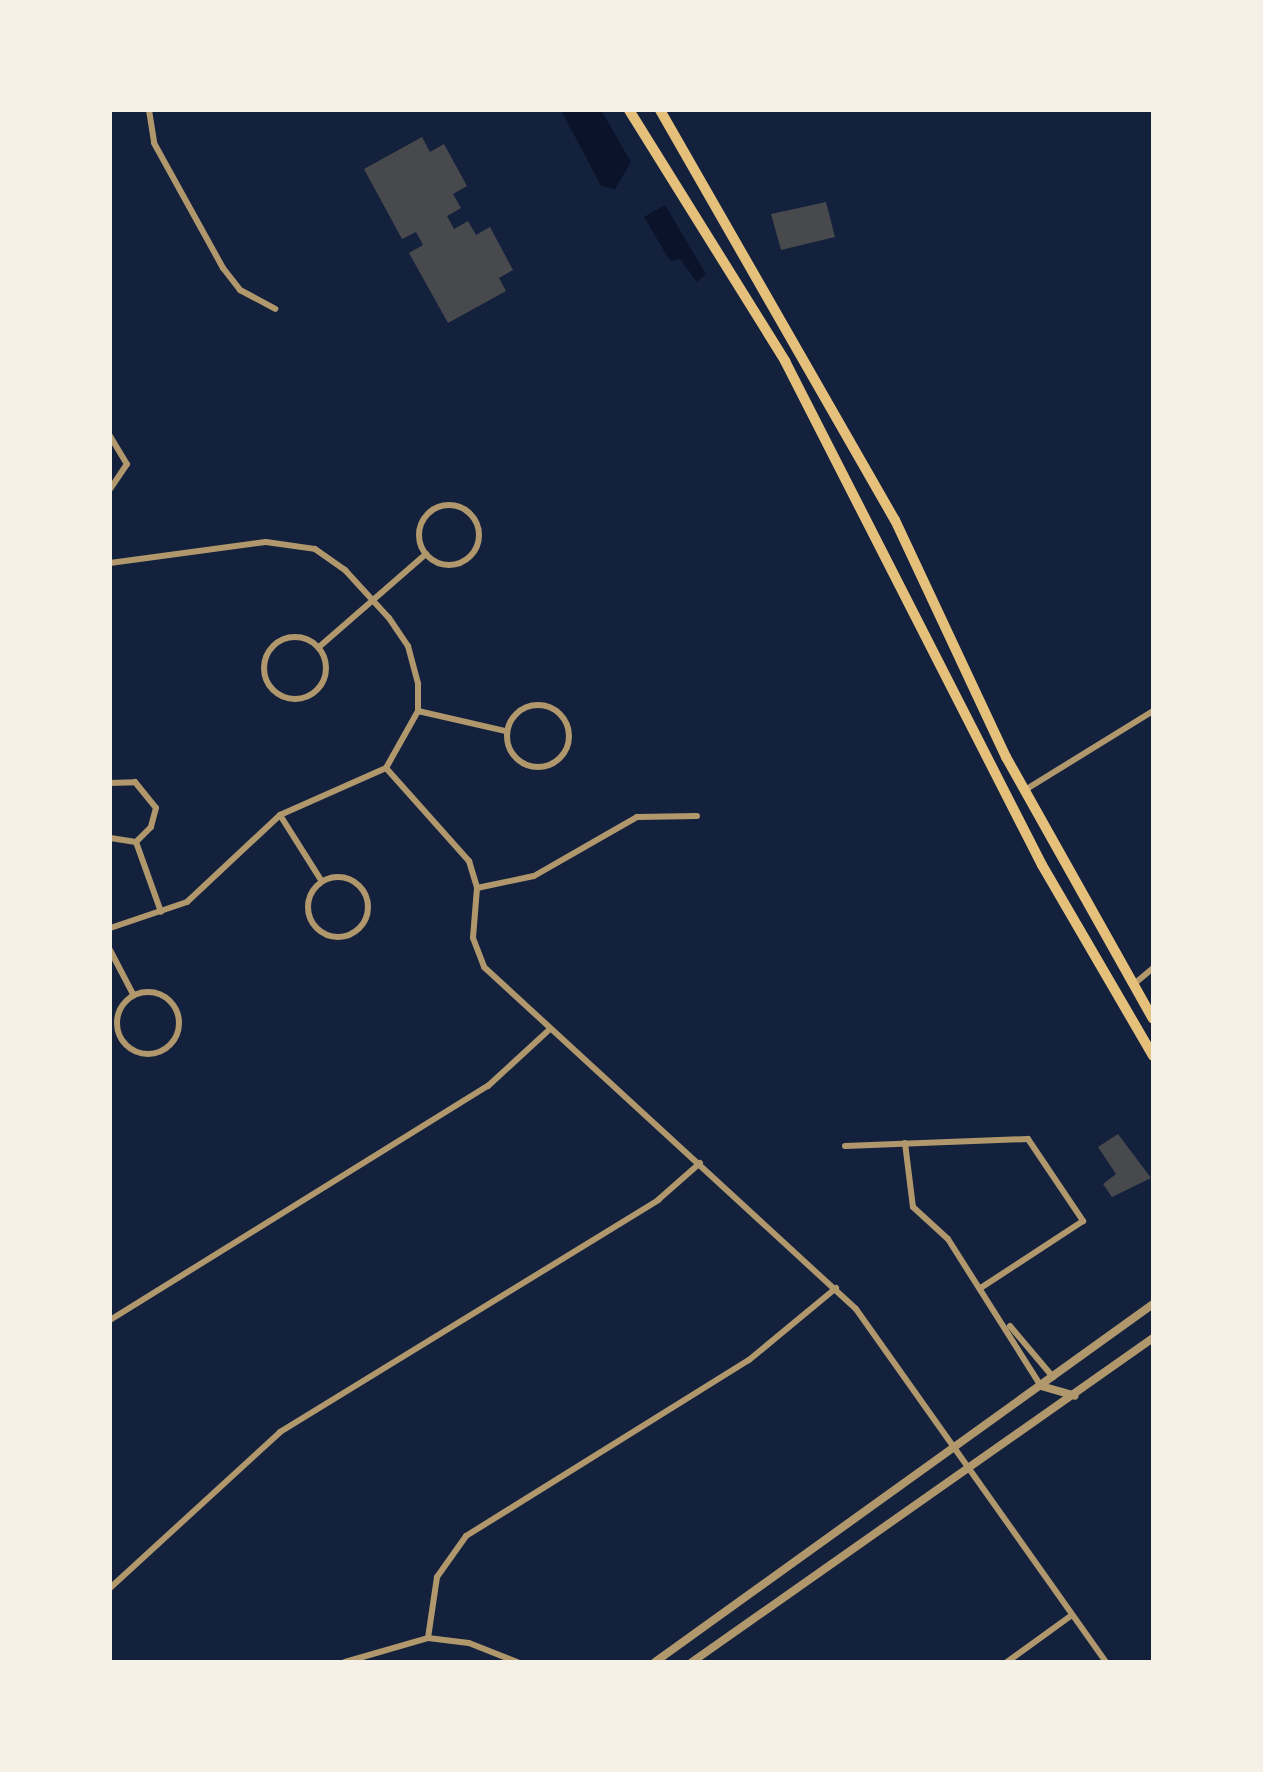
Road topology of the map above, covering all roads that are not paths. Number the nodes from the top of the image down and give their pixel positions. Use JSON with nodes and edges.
{"nodes":[{"id":1,"x":148,"y":110,"type":"edge"},
{"id":2,"x":629,"y":110,"type":"edge"},
{"id":3,"x":660,"y":110,"type":"edge"},
{"id":4,"x":276,"y":309,"type":"dead end"},
{"id":5,"x":110,"y":436,"type":"edge"},
{"id":6,"x":110,"y":489,"type":"edge"},
{"id":7,"x":426,"y":554,"type":"junction"},
{"id":8,"x":110,"y":563,"type":"edge"},
{"id":9,"x":374,"y":600,"type":"junction"},
{"id":10,"x":320,"y":647,"type":"junction"},
{"id":11,"x":418,"y":711,"type":"junction"},
{"id":12,"x":1153,"y":711,"type":"edge"},
{"id":13,"x":505,"y":730,"type":"junction"},
{"id":14,"x":386,"y":768,"type":"junction"},
{"id":15,"x":110,"y":784,"type":"edge"},
{"id":16,"x":1024,"y":790,"type":"junction"},
{"id":17,"x":280,"y":816,"type":"junction"},
{"id":18,"x":697,"y":816,"type":"dead end"},
{"id":19,"x":110,"y":838,"type":"edge"},
{"id":20,"x":136,"y":842,"type":"junction"},
{"id":21,"x":321,"y":880,"type":"junction"},
{"id":22,"x":478,"y":888,"type":"junction"},
{"id":23,"x":161,"y":912,"type":"junction"},
{"id":24,"x":110,"y":928,"type":"edge"},
{"id":25,"x":110,"y":950,"type":"edge"},
{"id":26,"x":1153,"y":968,"type":"edge"},
{"id":27,"x":1133,"y":985,"type":"junction"},
{"id":28,"x":134,"y":994,"type":"junction"},
{"id":29,"x":1153,"y":1019,"type":"edge"},
{"id":30,"x":550,"y":1028,"type":"junction"},
{"id":31,"x":1153,"y":1056,"type":"edge"},
{"id":32,"x":905,"y":1143,"type":"junction"},
{"id":33,"x":845,"y":1146,"type":"dead end"},
{"id":34,"x":700,"y":1163,"type":"junction"},
{"id":35,"x":982,"y":1287,"type":"junction"},
{"id":36,"x":836,"y":1288,"type":"junction"},
{"id":37,"x":1153,"y":1304,"type":"edge"},
{"id":38,"x":110,"y":1320,"type":"edge"},
{"id":39,"x":1005,"y":1321,"type":"junction"},
{"id":40,"x":1153,"y":1338,"type":"edge"},
{"id":41,"x":1053,"y":1378,"type":"junction"},
{"id":42,"x":1041,"y":1386,"type":"junction"},
{"id":43,"x":1075,"y":1396,"type":"junction"},
{"id":44,"x":957,"y":1449,"type":"junction"},
{"id":45,"x":970,"y":1466,"type":"junction"},
{"id":46,"x":110,"y":1588,"type":"edge"},
{"id":47,"x":1072,"y":1615,"type":"junction"},
{"id":48,"x":428,"y":1638,"type":"junction"},
{"id":49,"x":345,"y":1662,"type":"edge"},
{"id":50,"x":517,"y":1662,"type":"edge"},
{"id":51,"x":655,"y":1662,"type":"edge"},
{"id":52,"x":692,"y":1662,"type":"edge"},
{"id":53,"x":1007,"y":1662,"type":"edge"},
{"id":54,"x":1106,"y":1662,"type":"edge"}],
"edges":[{"from":1,"to":4,"type":"street"},
{"from":2,"to":31,"type":"highway"},
{"from":3,"to":16,"type":"highway"},
{"from":5,"to":6,"type":"street"},
{"from":7,"to":7,"type":"street"},
{"from":7,"to":9,"type":"street"},
{"from":8,"to":9,"type":"street"},
{"from":9,"to":10,"type":"street"},
{"from":9,"to":11,"type":"street"},
{"from":10,"to":10,"type":"street"},
{"from":11,"to":13,"type":"street"},
{"from":11,"to":14,"type":"street"},
{"from":12,"to":16,"type":"street"},
{"from":13,"to":13,"type":"street"},
{"from":14,"to":17,"type":"street"},
{"from":14,"to":22,"type":"street"},
{"from":15,"to":20,"type":"street"},
{"from":16,"to":27,"type":"highway"},
{"from":17,"to":21,"type":"street"},
{"from":17,"to":23,"type":"street"},
{"from":18,"to":22,"type":"street"},
{"from":19,"to":20,"type":"street"},
{"from":20,"to":23,"type":"street"},
{"from":21,"to":21,"type":"street"},
{"from":22,"to":30,"type":"street"},
{"from":23,"to":24,"type":"street"},
{"from":25,"to":28,"type":"street"},
{"from":26,"to":27,"type":"street"},
{"from":27,"to":29,"type":"highway"},
{"from":28,"to":28,"type":"street"},
{"from":30,"to":34,"type":"street"},
{"from":30,"to":38,"type":"street"},
{"from":32,"to":33,"type":"street"},
{"from":32,"to":35,"type":"street"},
{"from":32,"to":35,"type":"street"},
{"from":34,"to":36,"type":"street"},
{"from":34,"to":46,"type":"street"},
{"from":35,"to":39,"type":"street"},
{"from":36,"to":44,"type":"street"},
{"from":36,"to":48,"type":"street"},
{"from":37,"to":41,"type":"street"},
{"from":39,"to":41,"type":"street"},
{"from":39,"to":42,"type":"street"},
{"from":40,"to":43,"type":"street"},
{"from":41,"to":42,"type":"street"},
{"from":42,"to":43,"type":"street"},
{"from":42,"to":44,"type":"street"},
{"from":43,"to":45,"type":"street"},
{"from":44,"to":45,"type":"street"},
{"from":44,"to":51,"type":"street"},
{"from":45,"to":47,"type":"street"},
{"from":45,"to":52,"type":"street"},
{"from":47,"to":53,"type":"street"},
{"from":47,"to":54,"type":"street"},
{"from":48,"to":49,"type":"street"},
{"from":48,"to":50,"type":"street"}]}
